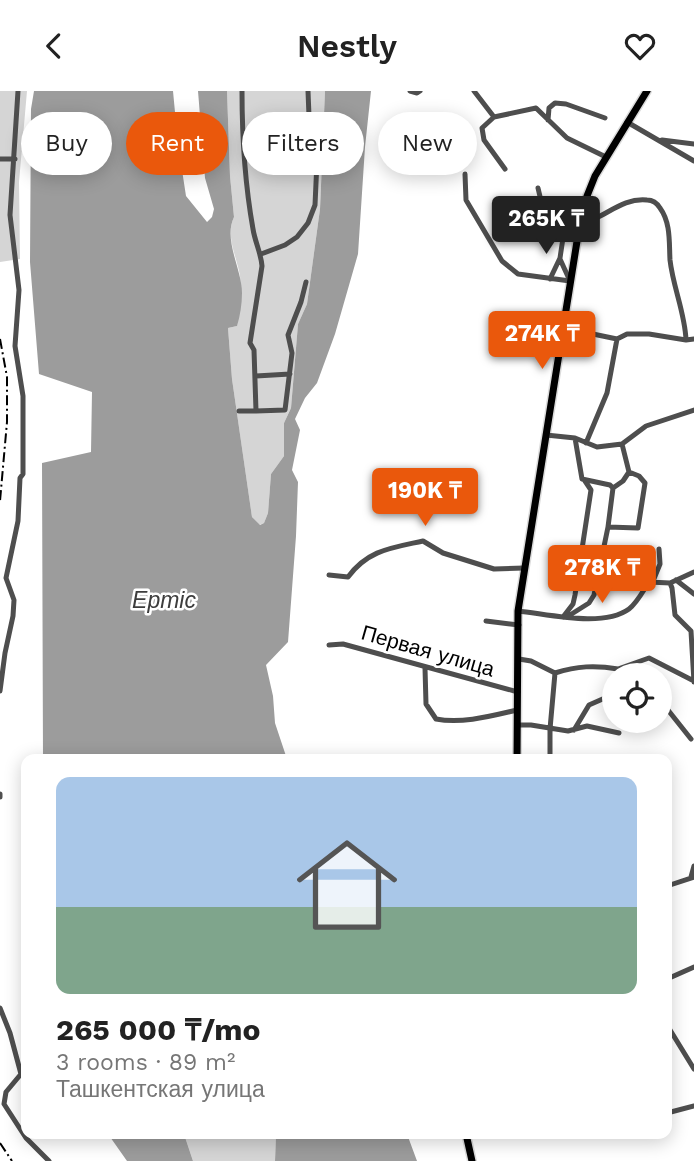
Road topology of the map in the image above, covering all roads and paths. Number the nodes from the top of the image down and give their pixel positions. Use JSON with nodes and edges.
{"nodes":[{"id":1,"x":18,"y":91,"type":"edge"},
{"id":2,"x":242,"y":91,"type":"edge"},
{"id":3,"x":308,"y":91,"type":"edge"},
{"id":4,"x":410,"y":91,"type":"edge"},
{"id":5,"x":420,"y":91,"type":"edge"},
{"id":6,"x":474,"y":91,"type":"edge"},
{"id":7,"x":647,"y":91,"type":"edge"},
{"id":8,"x":494,"y":117,"type":"junction"},
{"id":9,"x":605,"y":118,"type":"dead end"},
{"id":10,"x":548,"y":120,"type":"junction"},
{"id":11,"x":627,"y":122,"type":"junction"},
{"id":12,"x":658,"y":139,"type":"junction"},
{"id":13,"x":694,"y":144,"type":"edge"},
{"id":14,"x":606,"y":157,"type":"junction"},
{"id":15,"x":0,"y":159,"type":"edge"},
{"id":16,"x":15,"y":159,"type":"junction"},
{"id":17,"x":694,"y":162,"type":"edge"},
{"id":18,"x":505,"y":169,"type":"dead end"},
{"id":19,"x":465,"y":175,"type":"edge"},
{"id":20,"x":538,"y":188,"type":"dead end"},
{"id":21,"x":581,"y":222,"type":"junction"},
{"id":22,"x":578,"y":235,"type":"junction"},
{"id":23,"x":563,"y":238,"type":"junction"},
{"id":24,"x":261,"y":254,"type":"junction"},
{"id":25,"x":560,"y":258,"type":"junction"},
{"id":26,"x":550,"y":279,"type":"junction"},
{"id":27,"x":570,"y":281,"type":"junction"},
{"id":28,"x":306,"y":282,"type":"dead end"},
{"id":29,"x":564,"y":328,"type":"junction"},
{"id":30,"x":617,"y":339,"type":"junction"},
{"id":31,"x":694,"y":339,"type":"edge"},
{"id":32,"x":686,"y":340,"type":"junction"},
{"id":33,"x":290,"y":374,"type":"junction"},
{"id":34,"x":256,"y":376,"type":"junction"},
{"id":35,"x":239,"y":411,"type":"dead end"},
{"id":36,"x":256,"y":411,"type":"junction"},
{"id":37,"x":693,"y":412,"type":"edge"},
{"id":38,"x":546,"y":435,"type":"junction"},
{"id":39,"x":575,"y":438,"type":"junction"},
{"id":40,"x":586,"y":443,"type":"junction"},
{"id":41,"x":622,"y":444,"type":"junction"},
{"id":42,"x":629,"y":472,"type":"junction"},
{"id":43,"x":585,"y":481,"type":"junction"},
{"id":44,"x":613,"y":488,"type":"junction"},
{"id":45,"x":608,"y":527,"type":"junction"},
{"id":46,"x":659,"y":549,"type":"dead end"},
{"id":47,"x":524,"y":568,"type":"junction"},
{"id":48,"x":694,"y":572,"type":"edge"},
{"id":49,"x":329,"y":575,"type":"dead end"},
{"id":50,"x":653,"y":581,"type":"junction"},
{"id":51,"x":673,"y":582,"type":"junction"},
{"id":52,"x":694,"y":594,"type":"edge"},
{"id":53,"x":518,"y":611,"type":"junction"},
{"id":54,"x":563,"y":617,"type":"junction"},
{"id":55,"x":486,"y":621,"type":"dead end"},
{"id":56,"x":519,"y":625,"type":"junction"},
{"id":57,"x":329,"y":645,"type":"dead end"},
{"id":58,"x":519,"y":659,"type":"junction"},
{"id":59,"x":635,"y":663,"type":"edge"},
{"id":60,"x":658,"y":663,"type":"edge"},
{"id":61,"x":602,"y":667,"type":"edge"},
{"id":62,"x":425,"y":668,"type":"junction"},
{"id":63,"x":672,"y":670,"type":"edge"},
{"id":64,"x":555,"y":673,"type":"junction"},
{"id":65,"x":694,"y":682,"type":"edge"},
{"id":66,"x":0,"y":691,"type":"edge"},
{"id":67,"x":518,"y":692,"type":"junction"},
{"id":68,"x":602,"y":699,"type":"edge"},
{"id":69,"x":517,"y":710,"type":"junction"},
{"id":70,"x":672,"y":714,"type":"edge"},
{"id":71,"x":517,"y":725,"type":"junction"},
{"id":72,"x":550,"y":729,"type":"junction"},
{"id":73,"x":602,"y":729,"type":"edge"},
{"id":74,"x":574,"y":730,"type":"junction"},
{"id":75,"x":693,"y":738,"type":"edge"},
{"id":76,"x":517,"y":754,"type":"edge"},
{"id":77,"x":550,"y":754,"type":"edge"},
{"id":78,"x":694,"y":866,"type":"edge"},
{"id":79,"x":692,"y":877,"type":"edge"},
{"id":80,"x":672,"y":884,"type":"edge"},
{"id":81,"x":694,"y":967,"type":"edge"},
{"id":82,"x":672,"y":977,"type":"edge"},
{"id":83,"x":0,"y":1008,"type":"edge"},
{"id":84,"x":672,"y":1033,"type":"edge"},
{"id":85,"x":694,"y":1069,"type":"edge"},
{"id":86,"x":21,"y":1074,"type":"edge"},
{"id":87,"x":21,"y":1074,"type":"edge"},
{"id":88,"x":694,"y":1106,"type":"edge"},
{"id":89,"x":672,"y":1113,"type":"edge"},
{"id":90,"x":21,"y":1130,"type":"edge"},
{"id":91,"x":27,"y":1139,"type":"edge"},
{"id":92,"x":467,"y":1139,"type":"edge"},
{"id":93,"x":49,"y":1161,"type":"edge"},
{"id":94,"x":472,"y":1161,"type":"edge"}],
"edges":[{"from":1,"to":16,"type":"street"},
{"from":2,"to":24,"type":"street"},
{"from":3,"to":24,"type":"street"},
{"from":4,"to":5,"type":"street"},
{"from":6,"to":8,"type":"street"},
{"from":7,"to":11,"type":"main road"},
{"from":8,"to":10,"type":"street"},
{"from":8,"to":18,"type":"street"},
{"from":9,"to":10,"type":"street"},
{"from":10,"to":14,"type":"street"},
{"from":11,"to":12,"type":"street"},
{"from":11,"to":14,"type":"main road"},
{"from":12,"to":13,"type":"street"},
{"from":12,"to":17,"type":"street"},
{"from":14,"to":21,"type":"main road"},
{"from":15,"to":16,"type":"street"},
{"from":16,"to":66,"type":"street"},
{"from":19,"to":26,"type":"street"},
{"from":20,"to":23,"type":"street"},
{"from":21,"to":22,"type":"main road"},
{"from":21,"to":32,"type":"street"},
{"from":22,"to":23,"type":"street"},
{"from":22,"to":27,"type":"main road"},
{"from":23,"to":25,"type":"street"},
{"from":24,"to":34,"type":"street"},
{"from":25,"to":26,"type":"street"},
{"from":25,"to":27,"type":"street"},
{"from":26,"to":27,"type":"street"},
{"from":27,"to":29,"type":"main road"},
{"from":28,"to":33,"type":"street"},
{"from":29,"to":30,"type":"street"},
{"from":29,"to":38,"type":"main road"},
{"from":30,"to":32,"type":"street"},
{"from":30,"to":40,"type":"street"},
{"from":31,"to":32,"type":"street"},
{"from":33,"to":34,"type":"street"},
{"from":33,"to":36,"type":"street"},
{"from":34,"to":36,"type":"street"},
{"from":35,"to":36,"type":"street"},
{"from":37,"to":41,"type":"street"},
{"from":38,"to":39,"type":"street"},
{"from":38,"to":47,"type":"main road"},
{"from":39,"to":40,"type":"street"},
{"from":39,"to":43,"type":"street"},
{"from":40,"to":41,"type":"street"},
{"from":41,"to":42,"type":"street"},
{"from":42,"to":44,"type":"street"},
{"from":42,"to":45,"type":"street"},
{"from":43,"to":44,"type":"street"},
{"from":43,"to":54,"type":"street"},
{"from":44,"to":45,"type":"street"},
{"from":45,"to":54,"type":"street"},
{"from":46,"to":50,"type":"street"},
{"from":47,"to":49,"type":"street"},
{"from":47,"to":53,"type":"main road"},
{"from":48,"to":51,"type":"street"},
{"from":50,"to":51,"type":"street"},
{"from":50,"to":54,"type":"street"},
{"from":51,"to":52,"type":"street"},
{"from":51,"to":65,"type":"street"},
{"from":53,"to":54,"type":"street"},
{"from":53,"to":56,"type":"main road"},
{"from":55,"to":56,"type":"street"},
{"from":56,"to":58,"type":"main road"},
{"from":57,"to":62,"type":"street","name":"Первая улица"},
{"from":58,"to":64,"type":"street"},
{"from":58,"to":67,"type":"main road"},
{"from":59,"to":60,"type":"street"},
{"from":61,"to":64,"type":"street"},
{"from":62,"to":67,"type":"street","name":"Первая улица"},
{"from":62,"to":69,"type":"street"},
{"from":63,"to":65,"type":"street"},
{"from":64,"to":72,"type":"street"},
{"from":67,"to":69,"type":"main road"},
{"from":68,"to":74,"type":"street"},
{"from":69,"to":71,"type":"main road"},
{"from":70,"to":75,"type":"street"},
{"from":71,"to":72,"type":"street"},
{"from":71,"to":76,"type":"main road"},
{"from":72,"to":74,"type":"street"},
{"from":72,"to":77,"type":"street"},
{"from":73,"to":74,"type":"street"},
{"from":78,"to":79,"type":"street"},
{"from":79,"to":80,"type":"street"},
{"from":81,"to":82,"type":"street"},
{"from":83,"to":87,"type":"street"},
{"from":84,"to":85,"type":"street"},
{"from":86,"to":90,"type":"street"},
{"from":88,"to":89,"type":"street"},
{"from":91,"to":93,"type":"street"},
{"from":92,"to":94,"type":"main road"}]}
